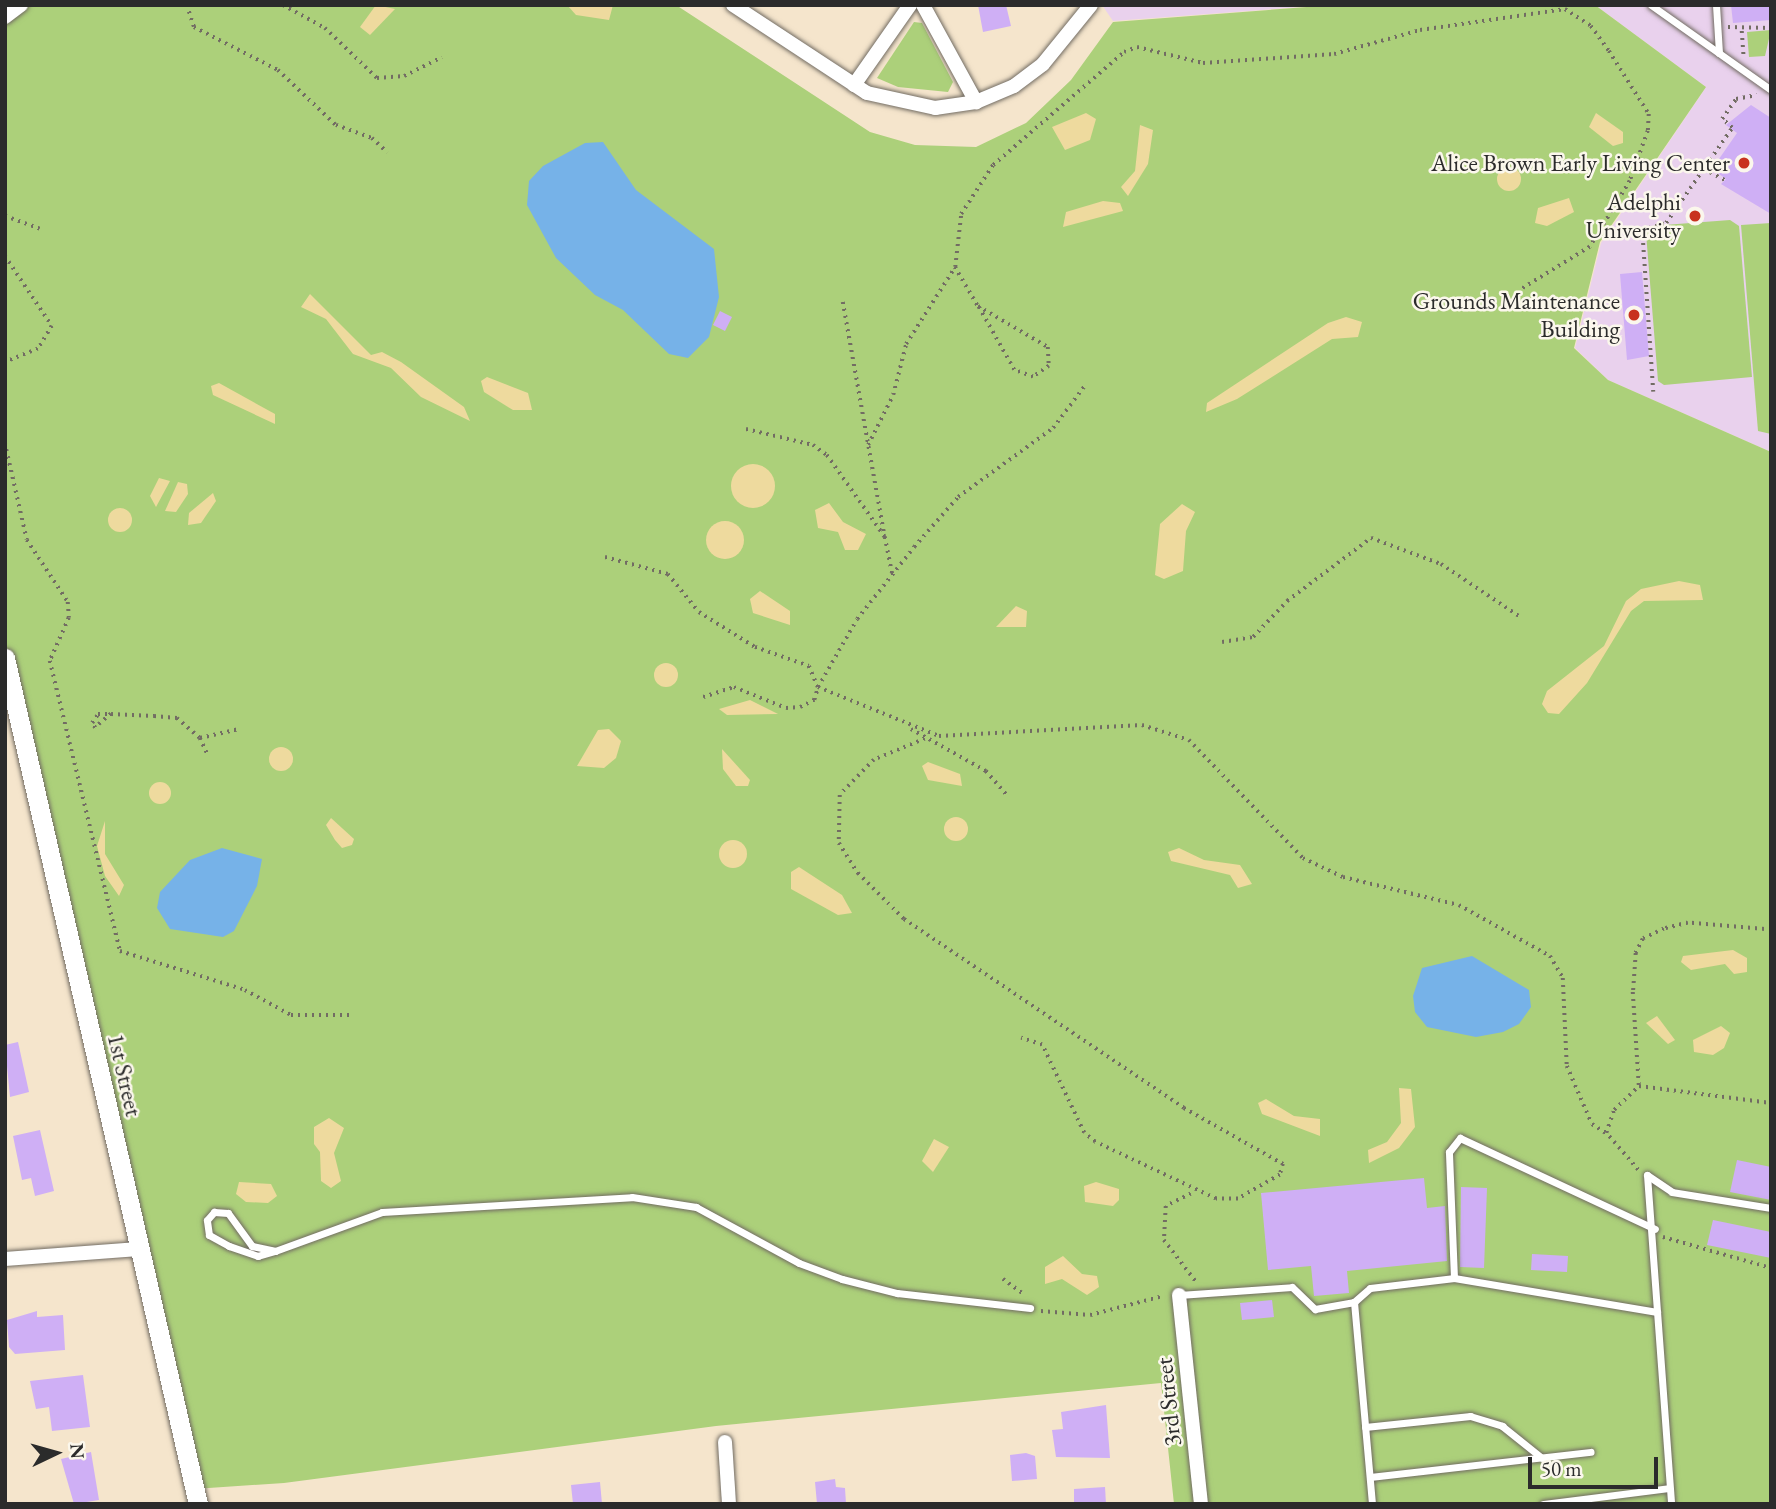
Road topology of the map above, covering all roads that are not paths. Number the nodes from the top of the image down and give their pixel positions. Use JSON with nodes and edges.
{"nodes":[{"id":1,"x":21,"y":5,"type":"edge"},
{"id":2,"x":733,"y":5,"type":"edge"},
{"id":3,"x":910,"y":5,"type":"edge"},
{"id":4,"x":923,"y":5,"type":"edge"},
{"id":5,"x":1091,"y":5,"type":"edge"},
{"id":6,"x":1651,"y":5,"type":"edge"},
{"id":7,"x":1716,"y":5,"type":"edge"},
{"id":8,"x":5,"y":17,"type":"edge"},
{"id":9,"x":1719,"y":53,"type":"junction"},
{"id":10,"x":855,"y":85,"type":"junction"},
{"id":11,"x":1771,"y":90,"type":"edge"},
{"id":12,"x":976,"y":102,"type":"junction"},
{"id":13,"x":5,"y":658,"type":"edge"},
{"id":14,"x":1771,"y":1208,"type":"edge"},
{"id":15,"x":1655,"y":1232,"type":"junction"},
{"id":16,"x":139,"y":1250,"type":"junction"},
{"id":17,"x":275,"y":1251,"type":"junction"},
{"id":18,"x":5,"y":1259,"type":"edge"},
{"id":19,"x":1454,"y":1278,"type":"junction"},
{"id":20,"x":1180,"y":1295,"type":"joint"},
{"id":21,"x":1354,"y":1302,"type":"junction"},
{"id":22,"x":1030,"y":1308,"type":"road end"},
{"id":23,"x":1657,"y":1312,"type":"junction"},
{"id":24,"x":1365,"y":1427,"type":"junction"},
{"id":25,"x":724,"y":1442,"type":"dead end"},
{"id":26,"x":1591,"y":1452,"type":"dead end"},
{"id":27,"x":1542,"y":1458,"type":"junction"},
{"id":28,"x":1370,"y":1477,"type":"junction"},
{"id":29,"x":1669,"y":1488,"type":"junction"},
{"id":30,"x":198,"y":1504,"type":"edge"},
{"id":31,"x":729,"y":1504,"type":"edge"},
{"id":32,"x":1201,"y":1504,"type":"edge"},
{"id":33,"x":1372,"y":1504,"type":"edge"},
{"id":34,"x":1544,"y":1504,"type":"edge"},
{"id":35,"x":1671,"y":1504,"type":"edge"}],
"edges":[{"from":1,"to":8,"type":"street"},
{"from":2,"to":10,"type":"street"},
{"from":3,"to":10,"type":"street"},
{"from":4,"to":12,"type":"street"},
{"from":5,"to":12,"type":"street"},
{"from":6,"to":9,"type":"lane"},
{"from":7,"to":9,"type":"lane"},
{"from":9,"to":11,"type":"lane"},
{"from":10,"to":12,"type":"street"},
{"from":13,"to":16,"type":"street","name":"1st Street"},
{"from":14,"to":15,"type":"lane"},
{"from":15,"to":19,"type":"lane"},
{"from":15,"to":23,"type":"lane"},
{"from":16,"to":18,"type":"street"},
{"from":16,"to":30,"type":"street","name":"1st Street"},
{"from":17,"to":17,"type":"lane"},
{"from":17,"to":22,"type":"lane"},
{"from":19,"to":21,"type":"lane"},
{"from":19,"to":23,"type":"lane"},
{"from":20,"to":21,"type":"lane"},
{"from":20,"to":32,"type":"street","name":"3rd Street"},
{"from":21,"to":24,"type":"lane"},
{"from":23,"to":29,"type":"lane"},
{"from":24,"to":27,"type":"lane"},
{"from":24,"to":28,"type":"lane"},
{"from":25,"to":31,"type":"street"},
{"from":26,"to":27,"type":"lane"},
{"from":27,"to":28,"type":"lane"},
{"from":28,"to":33,"type":"lane"},
{"from":29,"to":34,"type":"lane"},
{"from":29,"to":35,"type":"lane"}]}
